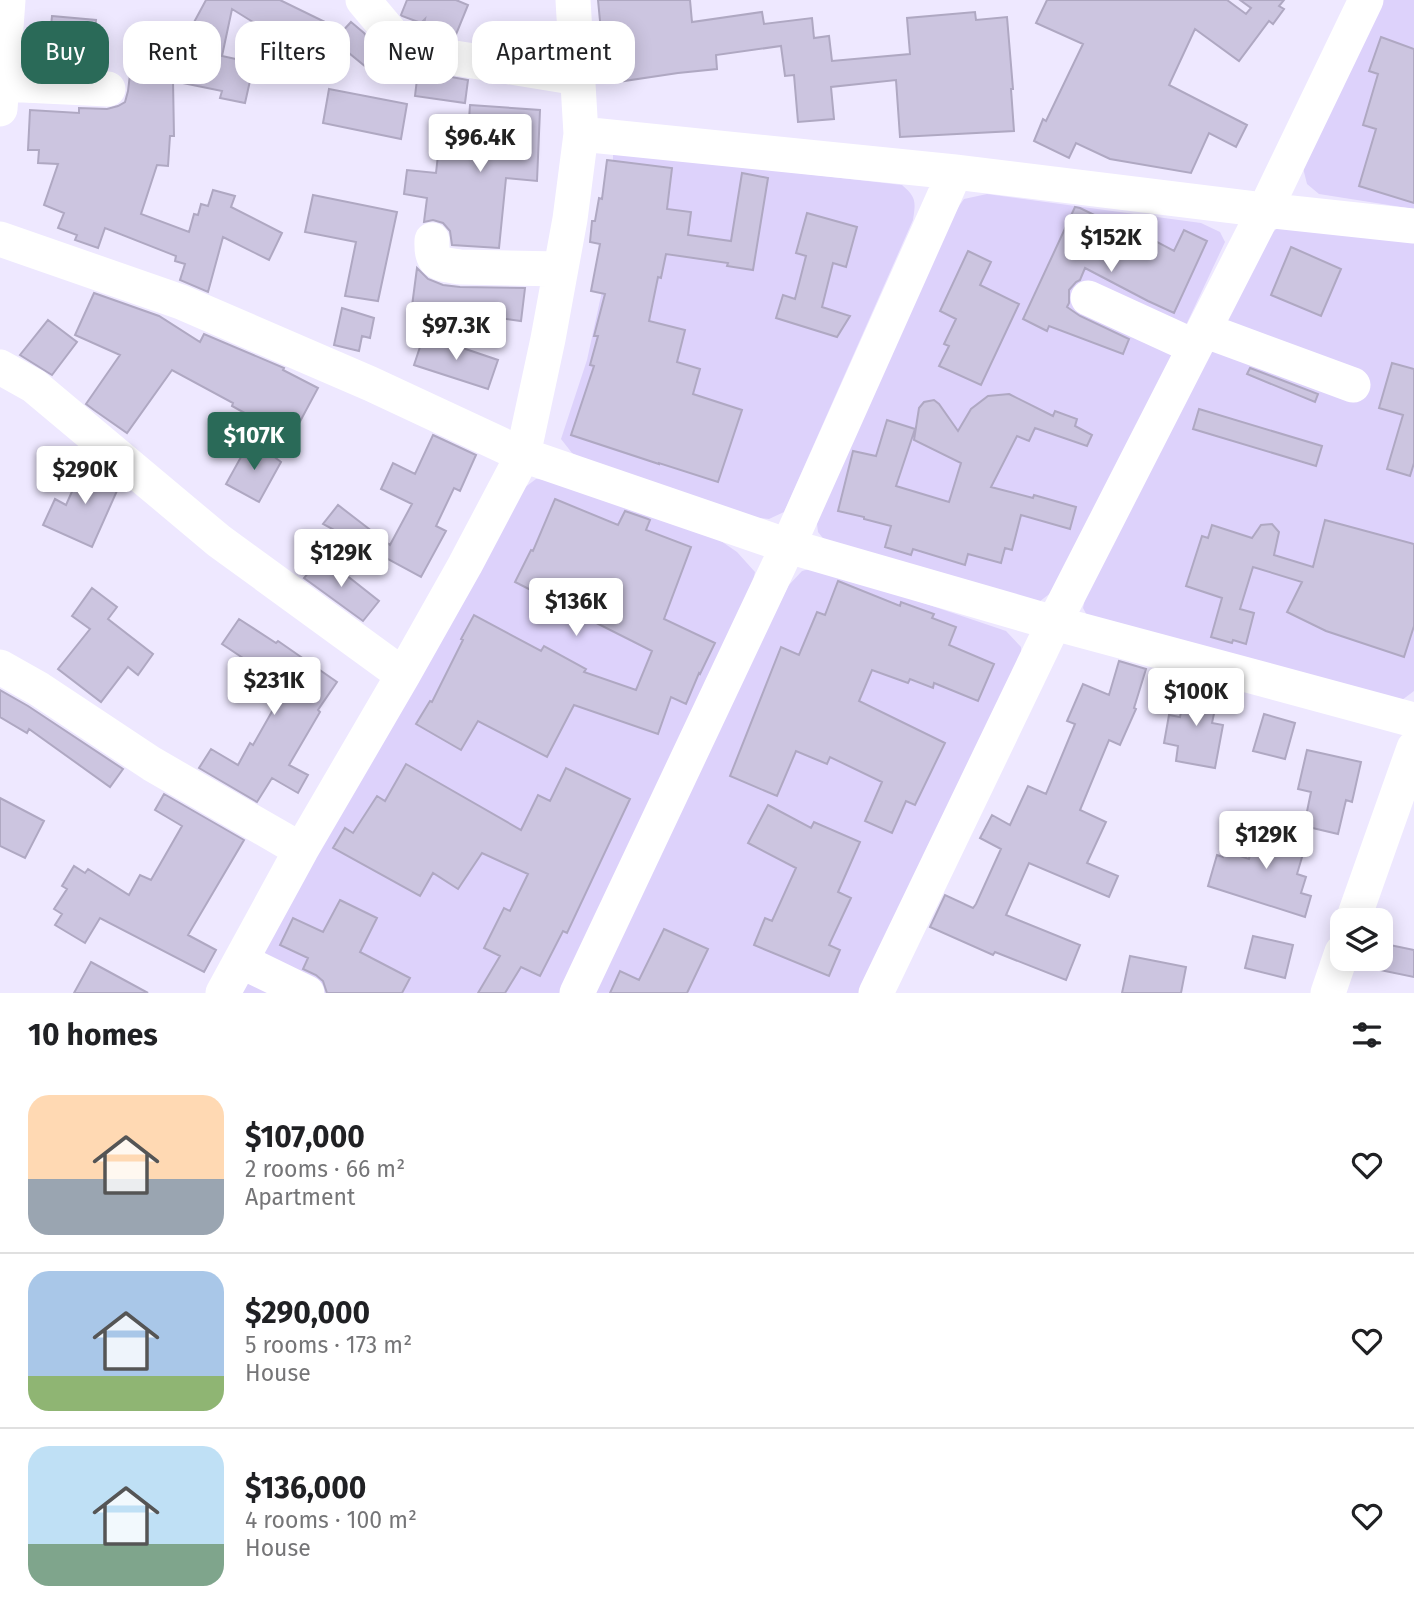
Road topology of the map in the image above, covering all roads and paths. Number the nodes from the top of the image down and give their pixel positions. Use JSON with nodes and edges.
{"nodes":[{"id":1,"x":8,"y":0,"type":"edge"},
{"id":2,"x":363,"y":0,"type":"edge"},
{"id":3,"x":573,"y":0,"type":"edge"},
{"id":4,"x":1366,"y":0,"type":"edge"},
{"id":5,"x":574,"y":21,"type":"edge"},
{"id":6,"x":472,"y":60,"type":"edge"},
{"id":7,"x":578,"y":84,"type":"edge"},
{"id":8,"x":108,"y":89,"type":"dead end"},
{"id":9,"x":1,"y":96,"type":"edge"},
{"id":10,"x":581,"y":134,"type":"junction"},
{"id":11,"x":955,"y":172,"type":"junction"},
{"id":12,"x":1265,"y":210,"type":"junction"},
{"id":13,"x":1414,"y":226,"type":"edge"},
{"id":14,"x":0,"y":239,"type":"edge"},
{"id":15,"x":432,"y":240,"type":"dead end"},
{"id":16,"x":560,"y":269,"type":"junction"},
{"id":17,"x":1088,"y":298,"type":"dead end"},
{"id":18,"x":1199,"y":338,"type":"junction"},
{"id":19,"x":3,"y":375,"type":"edge"},
{"id":20,"x":1353,"y":385,"type":"dead end"},
{"id":21,"x":523,"y":455,"type":"junction"},
{"id":22,"x":788,"y":546,"type":"junction"},
{"id":23,"x":1054,"y":623,"type":"junction"},
{"id":24,"x":0,"y":667,"type":"edge"},
{"id":25,"x":403,"y":675,"type":"junction"},
{"id":26,"x":1414,"y":720,"type":"edge"},
{"id":27,"x":1414,"y":748,"type":"edge"},
{"id":28,"x":301,"y":850,"type":"junction"},
{"id":29,"x":1357,"y":908,"type":"edge"},
{"id":30,"x":241,"y":961,"type":"junction"},
{"id":31,"x":1336,"y":971,"type":"edge"},
{"id":32,"x":223,"y":993,"type":"edge"},
{"id":33,"x":307,"y":993,"type":"edge"},
{"id":34,"x":577,"y":993,"type":"edge"},
{"id":35,"x":876,"y":993,"type":"edge"},
{"id":36,"x":1328,"y":993,"type":"edge"}],
"edges":[{"from":1,"to":9,"type":"street"},
{"from":2,"to":6,"type":"street"},
{"from":3,"to":5,"type":"street"},
{"from":4,"to":12,"type":"street"},
{"from":7,"to":10,"type":"street"},
{"from":8,"to":9,"type":"street"},
{"from":10,"to":11,"type":"street"},
{"from":10,"to":16,"type":"street"},
{"from":11,"to":12,"type":"street"},
{"from":11,"to":22,"type":"street"},
{"from":12,"to":13,"type":"street"},
{"from":12,"to":18,"type":"street"},
{"from":14,"to":21,"type":"street"},
{"from":15,"to":16,"type":"street"},
{"from":16,"to":21,"type":"street"},
{"from":17,"to":18,"type":"street"},
{"from":18,"to":20,"type":"street"},
{"from":18,"to":23,"type":"street"},
{"from":19,"to":25,"type":"street"},
{"from":21,"to":22,"type":"street"},
{"from":21,"to":25,"type":"street"},
{"from":22,"to":23,"type":"street"},
{"from":22,"to":34,"type":"street"},
{"from":23,"to":26,"type":"street"},
{"from":23,"to":35,"type":"street"},
{"from":24,"to":28,"type":"street"},
{"from":25,"to":28,"type":"street"},
{"from":27,"to":29,"type":"street"},
{"from":28,"to":30,"type":"street"},
{"from":30,"to":32,"type":"street"},
{"from":30,"to":33,"type":"street"},
{"from":31,"to":36,"type":"street"}]}
